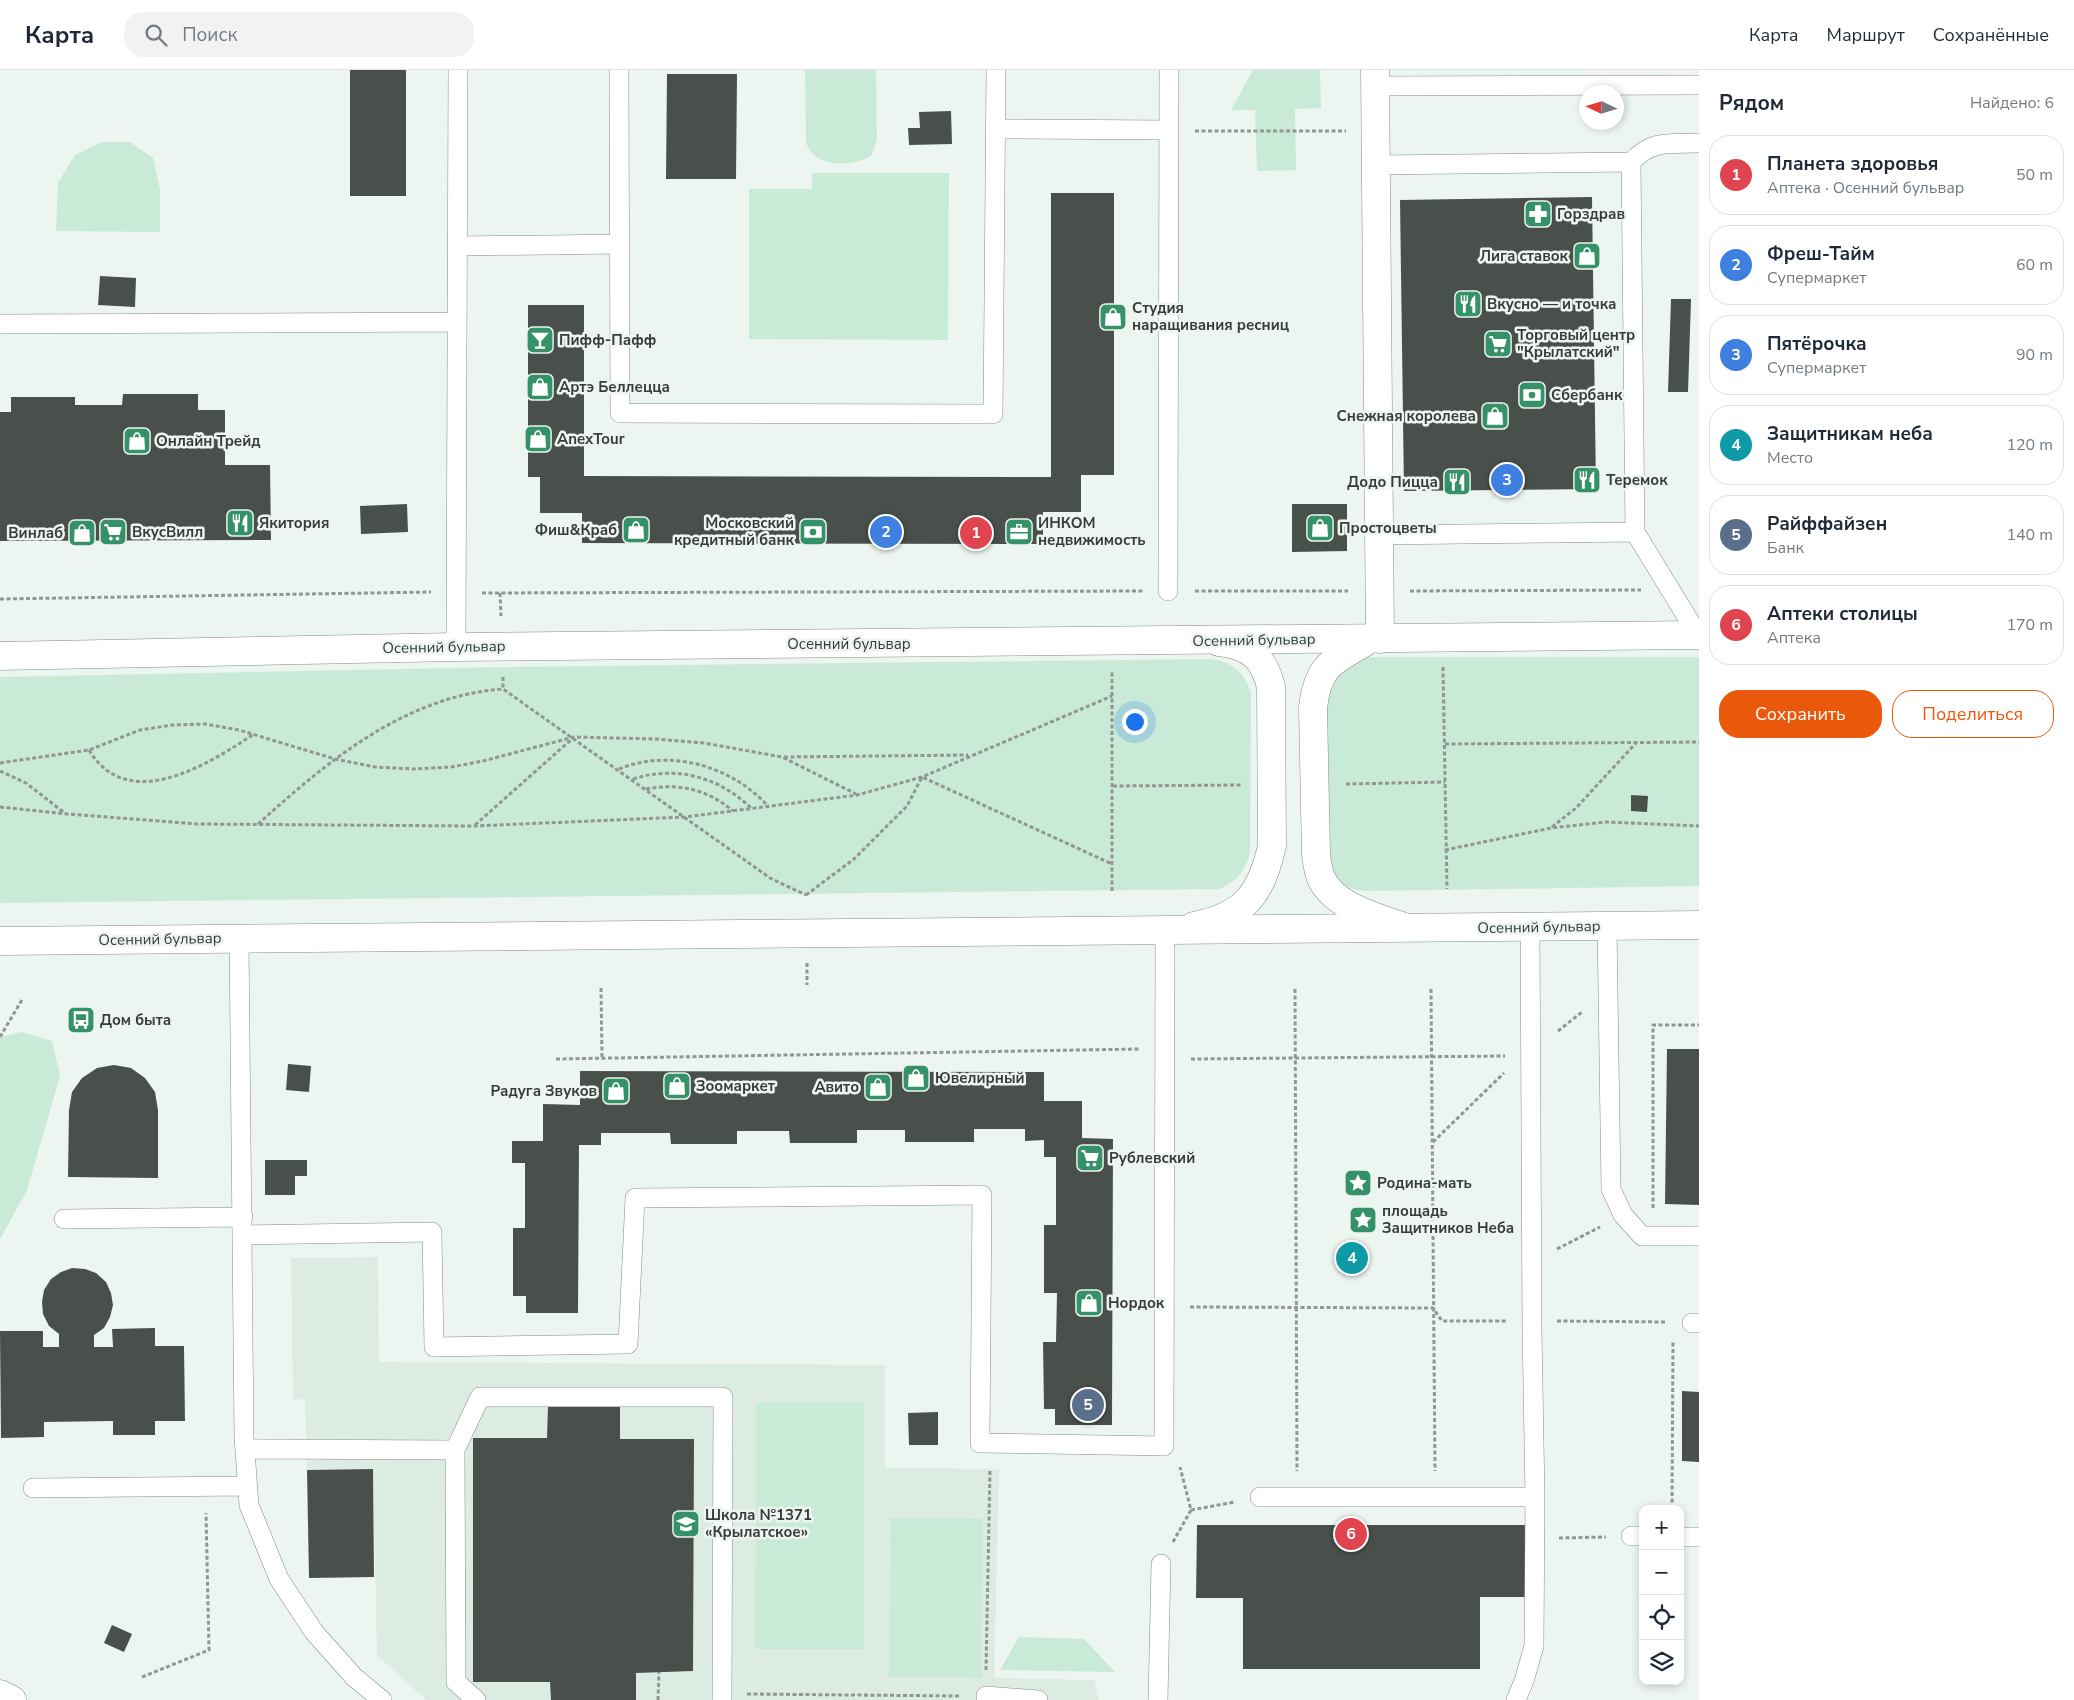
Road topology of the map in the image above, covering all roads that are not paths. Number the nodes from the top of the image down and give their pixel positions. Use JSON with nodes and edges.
{"nodes":[{"id":1,"x":458,"y":70,"type":"edge"},
{"id":2,"x":619,"y":70,"type":"edge"},
{"id":3,"x":996,"y":70,"type":"edge"},
{"id":4,"x":1169,"y":70,"type":"edge"},
{"id":5,"x":1375,"y":78,"type":"edge"},
{"id":6,"x":1699,"y":84,"type":"edge"},
{"id":7,"x":997,"y":129,"type":"junction"},
{"id":8,"x":1169,"y":130,"type":"junction"},
{"id":9,"x":1699,"y":143,"type":"edge"},
{"id":10,"x":1631,"y":162,"type":"junction"},
{"id":11,"x":1376,"y":165,"type":"junction"},
{"id":12,"x":620,"y":244,"type":"junction"},
{"id":13,"x":458,"y":246,"type":"junction"},
{"id":14,"x":457,"y":322,"type":"junction"},
{"id":15,"x":0,"y":324,"type":"edge"},
{"id":16,"x":1635,"y":532,"type":"junction"},
{"id":17,"x":1379,"y":535,"type":"junction"},
{"id":18,"x":1168,"y":591,"type":"road end"},
{"id":19,"x":1698,"y":635,"type":"edge"},
{"id":20,"x":1375,"y":639,"type":"junction"},
{"id":21,"x":1208,"y":641,"type":"junction"},
{"id":22,"x":456,"y":647,"type":"junction"},
{"id":23,"x":0,"y":656,"type":"edge"},
{"id":24,"x":1699,"y":925,"type":"edge"},
{"id":25,"x":1607,"y":926,"type":"junction"},
{"id":26,"x":1530,"y":927,"type":"junction"},
{"id":27,"x":1408,"y":929,"type":"junction"},
{"id":28,"x":1170,"y":930,"type":"junction"},
{"id":29,"x":239,"y":938,"type":"junction"},
{"id":30,"x":0,"y":941,"type":"edge"},
{"id":31,"x":64,"y":1220,"type":"dead end"},
{"id":32,"x":243,"y":1226,"type":"junction"},
{"id":33,"x":1699,"y":1236,"type":"edge"},
{"id":34,"x":245,"y":1449,"type":"junction"},
{"id":35,"x":455,"y":1450,"type":"junction"},
{"id":36,"x":247,"y":1486,"type":"junction"},
{"id":37,"x":33,"y":1488,"type":"dead end"},
{"id":38,"x":1535,"y":1497,"type":"junction"},
{"id":39,"x":1260,"y":1498,"type":"road end"},
{"id":40,"x":1684,"y":1537,"type":"edge"},
{"id":41,"x":1699,"y":1537,"type":"edge"},
{"id":42,"x":1161,"y":1564,"type":"road end"},
{"id":43,"x":0,"y":1694,"type":"edge"},
{"id":44,"x":986,"y":1696,"type":"road end"},
{"id":45,"x":722,"y":1697,"type":"edge"},
{"id":46,"x":12,"y":1700,"type":"edge"},
{"id":47,"x":382,"y":1700,"type":"edge"},
{"id":48,"x":476,"y":1700,"type":"edge"},
{"id":49,"x":1038,"y":1700,"type":"edge"},
{"id":50,"x":1158,"y":1700,"type":"edge"},
{"id":51,"x":1516,"y":1700,"type":"edge"}],
"edges":[{"from":1,"to":13,"type":"lane"},
{"from":2,"to":12,"type":"lane"},
{"from":3,"to":7,"type":"lane"},
{"from":4,"to":8,"type":"lane"},
{"from":5,"to":6,"type":"lane"},
{"from":5,"to":11,"type":"street"},
{"from":7,"to":8,"type":"lane"},
{"from":7,"to":12,"type":"lane"},
{"from":8,"to":18,"type":"lane"},
{"from":9,"to":10,"type":"lane"},
{"from":10,"to":11,"type":"lane"},
{"from":10,"to":16,"type":"lane"},
{"from":11,"to":17,"type":"street"},
{"from":12,"to":13,"type":"lane"},
{"from":13,"to":14,"type":"lane"},
{"from":14,"to":15,"type":"lane"},
{"from":14,"to":22,"type":"lane"},
{"from":16,"to":17,"type":"lane"},
{"from":16,"to":19,"type":"lane"},
{"from":17,"to":20,"type":"street"},
{"from":19,"to":20,"type":"street","name":"Осенний бульвар"},
{"from":20,"to":21,"type":"street","name":"Осенний бульвар"},
{"from":20,"to":27,"type":"street"},
{"from":21,"to":22,"type":"street","name":"Осенний бульвар"},
{"from":21,"to":28,"type":"street"},
{"from":22,"to":23,"type":"street","name":"Осенний бульвар"},
{"from":24,"to":25,"type":"street","name":"Осенний бульвар"},
{"from":25,"to":26,"type":"street","name":"Осенний бульвар"},
{"from":25,"to":33,"type":"lane"},
{"from":26,"to":27,"type":"street","name":"Осенний бульвар"},
{"from":26,"to":38,"type":"lane"},
{"from":27,"to":28,"type":"street","name":"Осенний бульвар"},
{"from":28,"to":29,"type":"street","name":"Осенний бульвар"},
{"from":28,"to":32,"type":"lane"},
{"from":29,"to":30,"type":"street","name":"Осенний бульвар"},
{"from":29,"to":32,"type":"lane"},
{"from":31,"to":32,"type":"lane"},
{"from":32,"to":34,"type":"lane"},
{"from":34,"to":35,"type":"lane"},
{"from":34,"to":36,"type":"lane"},
{"from":35,"to":45,"type":"lane"},
{"from":35,"to":48,"type":"lane"},
{"from":36,"to":37,"type":"lane"},
{"from":36,"to":47,"type":"lane"},
{"from":38,"to":39,"type":"lane"},
{"from":38,"to":51,"type":"lane"},
{"from":40,"to":41,"type":"lane"},
{"from":42,"to":50,"type":"lane"},
{"from":43,"to":46,"type":"street"},
{"from":44,"to":49,"type":"lane"}]}
